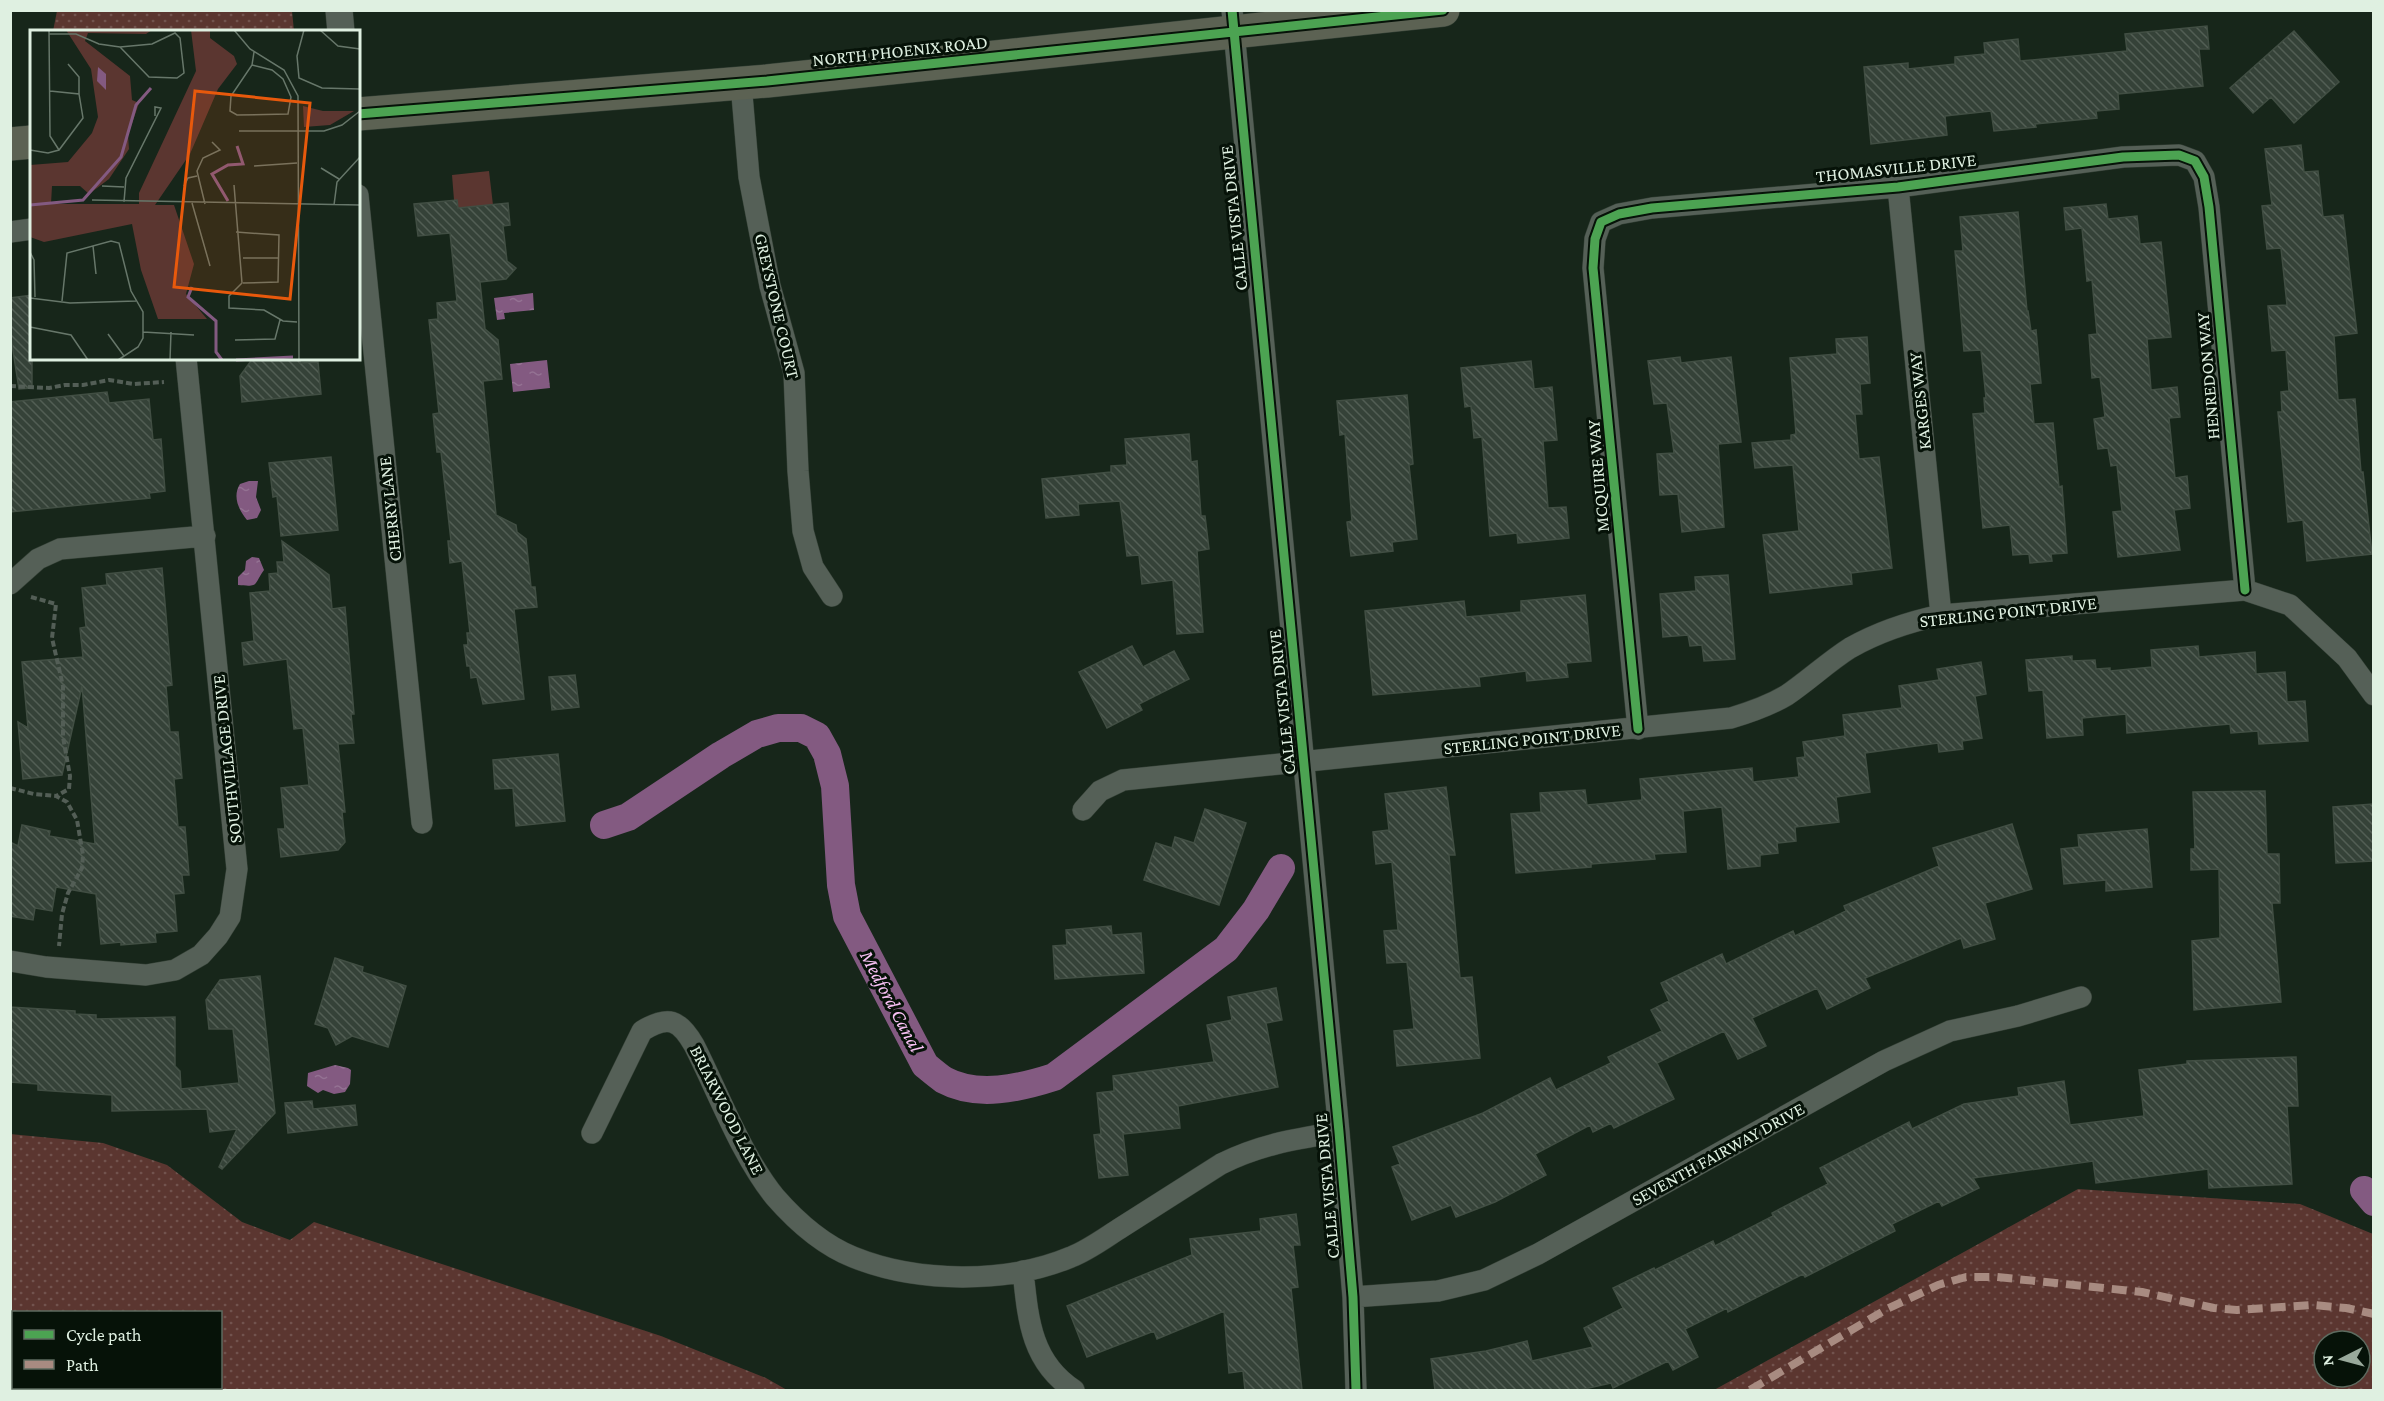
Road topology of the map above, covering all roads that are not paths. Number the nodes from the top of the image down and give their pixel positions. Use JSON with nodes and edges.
{"nodes":[{"id":1,"x":339,"y":10,"type":"edge"},
{"id":2,"x":1443,"y":10,"type":"edge"},
{"id":3,"x":1232,"y":22,"type":"edge"},
{"id":4,"x":341,"y":30,"type":"edge"},
{"id":5,"x":741,"y":82,"type":"junction"},
{"id":6,"x":360,"y":114,"type":"edge"},
{"id":7,"x":30,"y":142,"type":"edge"},
{"id":8,"x":10,"y":144,"type":"edge"},
{"id":9,"x":2195,"y":161,"type":"joint"},
{"id":10,"x":1898,"y":187,"type":"junction"},
{"id":11,"x":360,"y":215,"type":"edge"},
{"id":12,"x":1601,"y":222,"type":"joint"},
{"id":13,"x":30,"y":229,"type":"edge"},
{"id":14,"x":10,"y":231,"type":"edge"},
{"id":15,"x":186,"y":360,"type":"edge"},
{"id":16,"x":205,"y":536,"type":"junction"},
{"id":17,"x":16,"y":589,"type":"edge"},
{"id":18,"x":2245,"y":590,"type":"junction"},
{"id":19,"x":832,"y":596,"type":"dead end"},
{"id":20,"x":1941,"y":615,"type":"junction"},
{"id":21,"x":2373,"y":694,"type":"edge"},
{"id":22,"x":1638,"y":729,"type":"junction"},
{"id":23,"x":1305,"y":761,"type":"junction"},
{"id":24,"x":1083,"y":810,"type":"dead end"},
{"id":25,"x":422,"y":823,"type":"dead end"},
{"id":26,"x":10,"y":961,"type":"edge"},
{"id":27,"x":2081,"y":997,"type":"dead end"},
{"id":28,"x":1339,"y":1132,"type":"junction"},
{"id":29,"x":592,"y":1133,"type":"dead end"},
{"id":30,"x":1023,"y":1271,"type":"junction"},
{"id":31,"x":1353,"y":1297,"type":"junction"},
{"id":32,"x":1074,"y":1390,"type":"edge"},
{"id":33,"x":1356,"y":1390,"type":"edge"}],
"edges":[{"from":1,"to":4,"type":"street"},
{"from":2,"to":3,"type":"main road","name":"NORTH PHOENIX ROAD"},
{"from":3,"to":5,"type":"main road","name":"NORTH PHOENIX ROAD"},
{"from":3,"to":23,"type":"street","name":"CALLE VISTA DRIVE"},
{"from":5,"to":6,"type":"main road","name":"NORTH PHOENIX ROAD"},
{"from":5,"to":19,"type":"street","name":"GREYSTONE COURT"},
{"from":7,"to":8,"type":"main road"},
{"from":9,"to":10,"type":"street","name":"THOMASVILLE DRIVE"},
{"from":9,"to":18,"type":"street","name":"HENREDON WAY"},
{"from":10,"to":12,"type":"street","name":"THOMASVILLE DRIVE"},
{"from":10,"to":20,"type":"street","name":"KARGES WAY"},
{"from":11,"to":25,"type":"street","name":"CHERRY LANE"},
{"from":12,"to":22,"type":"street","name":"MCQUIRE WAY"},
{"from":13,"to":14,"type":"street"},
{"from":15,"to":16,"type":"street","name":"SOUTHVILLAGE DRIVE"},
{"from":16,"to":17,"type":"street"},
{"from":16,"to":26,"type":"street","name":"SOUTHVILLAGE DRIVE"},
{"from":18,"to":20,"type":"street","name":"STERLING POINT DRIVE"},
{"from":18,"to":21,"type":"street","name":"STERLING POINT DRIVE"},
{"from":20,"to":22,"type":"street","name":"STERLING POINT DRIVE"},
{"from":22,"to":23,"type":"street","name":"STERLING POINT DRIVE"},
{"from":23,"to":24,"type":"street","name":"STERLING POINT DRIVE"},
{"from":23,"to":28,"type":"street","name":"CALLE VISTA DRIVE"},
{"from":27,"to":31,"type":"street","name":"SEVENTH FAIRWAY DRIVE"},
{"from":28,"to":30,"type":"street","name":"BRIARWOOD LANE"},
{"from":28,"to":31,"type":"street","name":"CALLE VISTA DRIVE"},
{"from":29,"to":30,"type":"street","name":"BRIARWOOD LANE"},
{"from":30,"to":32,"type":"street"},
{"from":31,"to":33,"type":"street","name":"CALLE VISTA DRIVE"}]}
